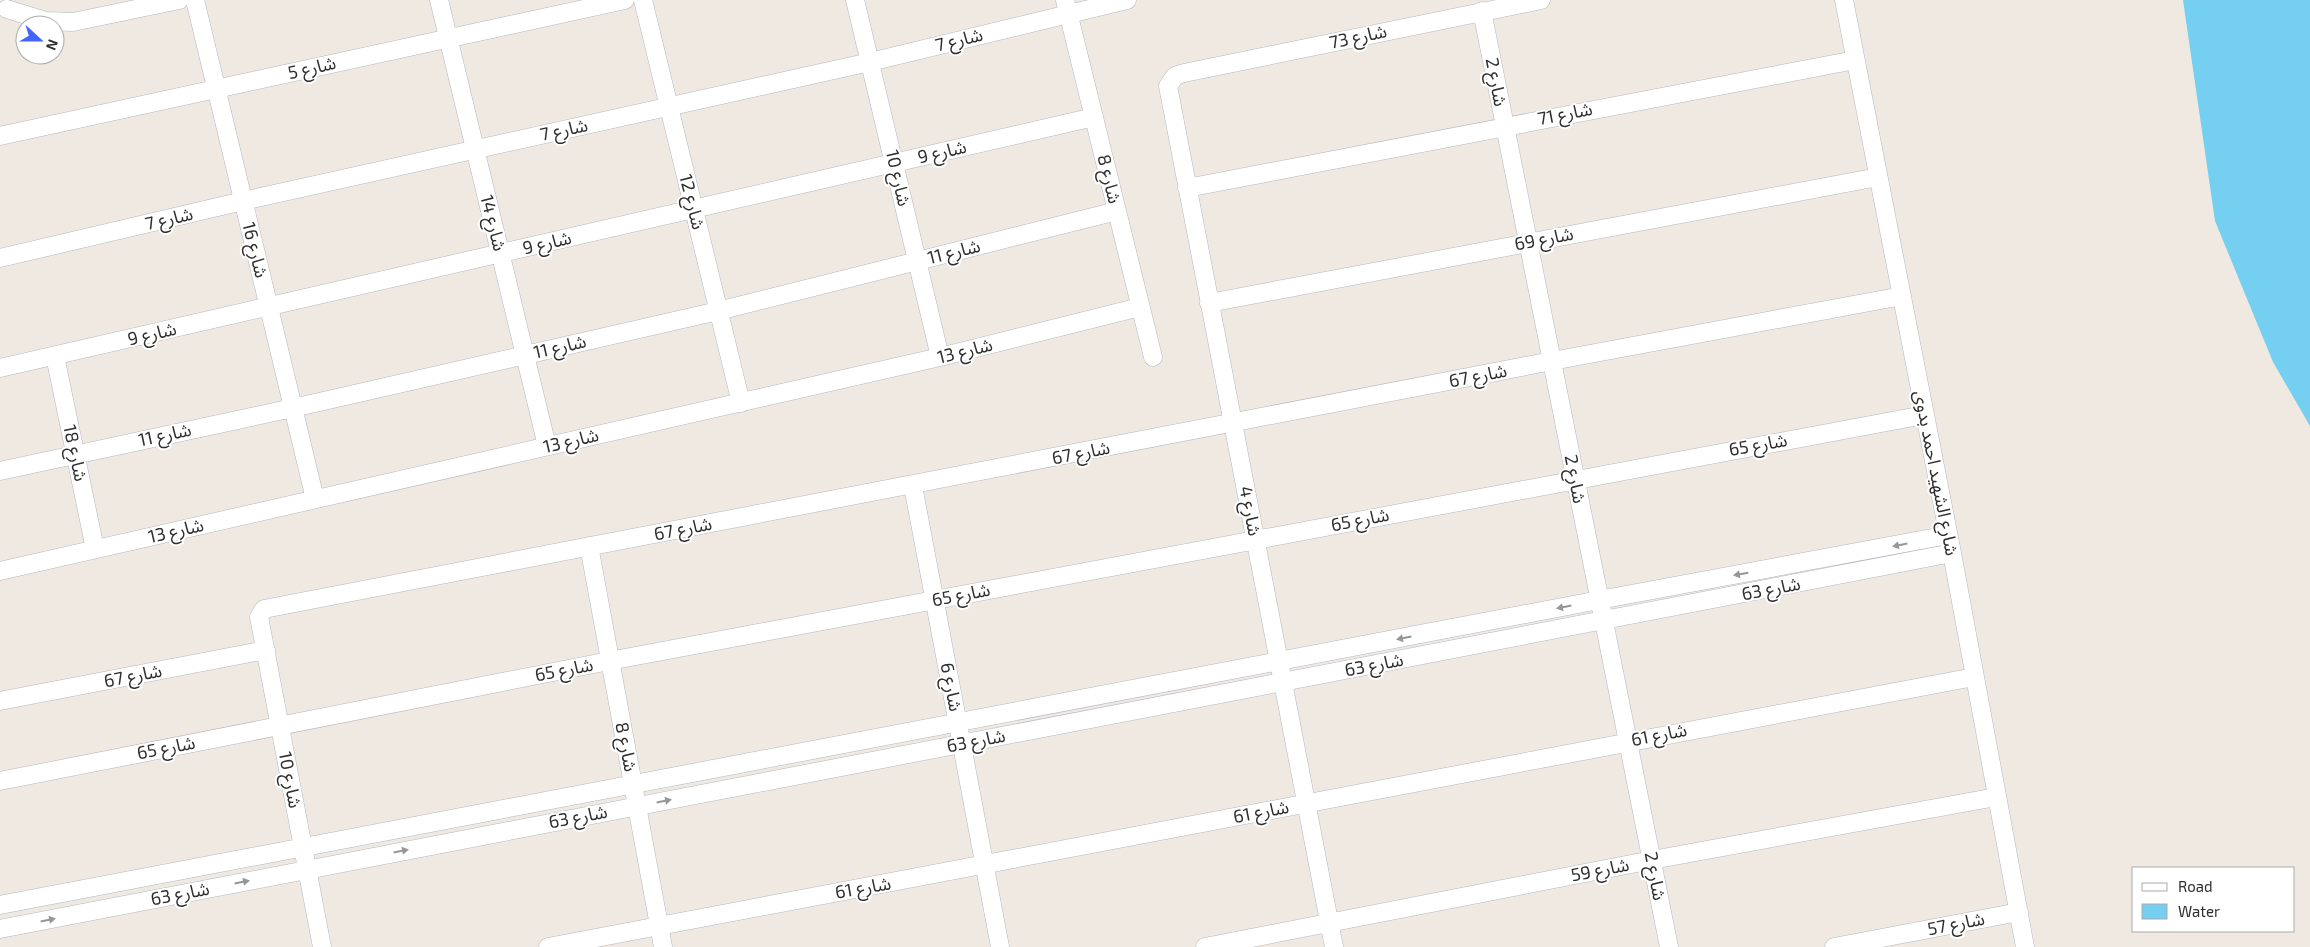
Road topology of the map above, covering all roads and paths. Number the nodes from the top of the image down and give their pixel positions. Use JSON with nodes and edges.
{"nodes":[{"id":1,"x":23,"y":0,"type":"edge"},
{"id":2,"x":179,"y":0,"type":"edge"},
{"id":3,"x":195,"y":0,"type":"edge"},
{"id":4,"x":439,"y":0,"type":"edge"},
{"id":5,"x":625,"y":0,"type":"edge"},
{"id":6,"x":643,"y":0,"type":"edge"},
{"id":7,"x":855,"y":0,"type":"edge"},
{"id":8,"x":1128,"y":0,"type":"edge"},
{"id":9,"x":1541,"y":0,"type":"edge"},
{"id":10,"x":1844,"y":0,"type":"edge"},
{"id":11,"x":1066,"y":6,"type":"edge"},
{"id":12,"x":4,"y":11,"type":"edge"},
{"id":13,"x":1482,"y":12,"type":"junction"},
{"id":14,"x":448,"y":38,"type":"junction"},
{"id":15,"x":1855,"y":60,"type":"junction"},
{"id":16,"x":870,"y":62,"type":"junction"},
{"id":17,"x":1175,"y":76,"type":"joint"},
{"id":18,"x":216,"y":90,"type":"junction"},
{"id":19,"x":669,"y":107,"type":"junction"},
{"id":20,"x":1094,"y":117,"type":"junction"},
{"id":21,"x":1505,"y":126,"type":"junction"},
{"id":22,"x":0,"y":136,"type":"edge"},
{"id":23,"x":475,"y":149,"type":"junction"},
{"id":24,"x":894,"y":163,"type":"junction"},
{"id":25,"x":1878,"y":178,"type":"junction"},
{"id":26,"x":1187,"y":188,"type":"junction"},
{"id":27,"x":243,"y":201,"type":"junction"},
{"id":28,"x":694,"y":209,"type":"junction"},
{"id":29,"x":1117,"y":212,"type":"junction"},
{"id":30,"x":1528,"y":242,"type":"junction"},
{"id":31,"x":500,"y":253,"type":"junction"},
{"id":32,"x":0,"y":258,"type":"edge"},
{"id":33,"x":918,"y":261,"type":"junction"},
{"id":34,"x":1902,"y":296,"type":"junction"},
{"id":35,"x":1209,"y":303,"type":"junction"},
{"id":36,"x":269,"y":307,"type":"junction"},
{"id":37,"x":1140,"y":307,"type":"junction"},
{"id":38,"x":718,"y":310,"type":"junction"},
{"id":39,"x":525,"y":355,"type":"junction"},
{"id":40,"x":55,"y":356,"type":"junction"},
{"id":41,"x":940,"y":357,"type":"junction"},
{"id":42,"x":1153,"y":357,"type":"dead end"},
{"id":43,"x":1552,"y":361,"type":"junction"},
{"id":44,"x":0,"y":368,"type":"edge"},
{"id":45,"x":741,"y":403,"type":"junction"},
{"id":46,"x":293,"y":408,"type":"junction"},
{"id":47,"x":1924,"y":414,"type":"junction"},
{"id":48,"x":1233,"y":424,"type":"junction"},
{"id":49,"x":547,"y":446,"type":"junction"},
{"id":50,"x":75,"y":455,"type":"junction"},
{"id":51,"x":0,"y":471,"type":"edge"},
{"id":52,"x":1575,"y":479,"type":"junction"},
{"id":53,"x":913,"y":486,"type":"junction"},
{"id":54,"x":315,"y":499,"type":"junction"},
{"id":55,"x":1948,"y":535,"type":"junction"},
{"id":56,"x":1255,"y":540,"type":"junction"},
{"id":57,"x":589,"y":546,"type":"junction"},
{"id":58,"x":95,"y":549,"type":"junction"},
{"id":59,"x":1952,"y":553,"type":"junction"},
{"id":60,"x":1854,"y":554,"type":"junction"},
{"id":61,"x":0,"y":571,"type":"edge"},
{"id":62,"x":1858,"y":572,"type":"junction"},
{"id":63,"x":934,"y":600,"type":"junction"},
{"id":64,"x":1600,"y":600,"type":"junction"},
{"id":65,"x":260,"y":612,"type":"joint"},
{"id":66,"x":1604,"y":622,"type":"junction"},
{"id":67,"x":266,"y":650,"type":"junction"},
{"id":68,"x":609,"y":661,"type":"junction"},
{"id":69,"x":1279,"y":662,"type":"junction"},
{"id":70,"x":1974,"y":677,"type":"junction"},
{"id":71,"x":1283,"y":682,"type":"junction"},
{"id":72,"x":0,"y":701,"type":"edge"},
{"id":73,"x":958,"y":723,"type":"junction"},
{"id":74,"x":280,"y":726,"type":"junction"},
{"id":75,"x":1628,"y":741,"type":"junction"},
{"id":76,"x":962,"y":743,"type":"junction"},
{"id":77,"x":0,"y":781,"type":"edge"},
{"id":78,"x":633,"y":784,"type":"junction"},
{"id":79,"x":1996,"y":797,"type":"junction"},
{"id":80,"x":1306,"y":804,"type":"junction"},
{"id":81,"x":637,"y":806,"type":"junction"},
{"id":82,"x":303,"y":847,"type":"junction"},
{"id":83,"x":1652,"y":860,"type":"junction"},
{"id":84,"x":985,"y":865,"type":"junction"},
{"id":85,"x":307,"y":869,"type":"junction"},
{"id":86,"x":0,"y":905,"type":"edge"},
{"id":87,"x":2019,"y":912,"type":"junction"},
{"id":88,"x":1329,"y":923,"type":"junction"},
{"id":89,"x":659,"y":926,"type":"junction"},
{"id":90,"x":0,"y":929,"type":"edge"},
{"id":91,"x":322,"y":947,"type":"edge"},
{"id":92,"x":548,"y":947,"type":"edge"},
{"id":93,"x":663,"y":947,"type":"edge"},
{"id":94,"x":1000,"y":947,"type":"edge"},
{"id":95,"x":1205,"y":947,"type":"edge"},
{"id":96,"x":1334,"y":947,"type":"edge"},
{"id":97,"x":1669,"y":947,"type":"edge"},
{"id":98,"x":1834,"y":947,"type":"edge"},
{"id":99,"x":2025,"y":947,"type":"edge"}],
"edges":[{"from":1,"to":12,"type":"street"},
{"from":2,"to":12,"type":"street"},
{"from":3,"to":18,"type":"street","name":"شارع 16"},
{"from":4,"to":14,"type":"street","name":"شارع 14"},
{"from":5,"to":14,"type":"street","name":"شارع 5"},
{"from":6,"to":19,"type":"street","name":"شارع 12"},
{"from":7,"to":16,"type":"street","name":"شارع 10"},
{"from":8,"to":11,"type":"street","name":"شارع 7"},
{"from":9,"to":13,"type":"street","name":"شارع 73"},
{"from":10,"to":15,"type":"street","name":"شارع الشهيد احمد بدوى"},
{"from":11,"to":16,"type":"street","name":"شارع 7"},
{"from":11,"to":20,"type":"street","name":"شارع 8"},
{"from":13,"to":17,"type":"street","name":"شارع 73"},
{"from":13,"to":21,"type":"street","name":"شارع 2"},
{"from":14,"to":18,"type":"street","name":"شارع 5"},
{"from":14,"to":23,"type":"street","name":"شارع 14"},
{"from":15,"to":21,"type":"street","name":"شارع 71"},
{"from":15,"to":25,"type":"street","name":"شارع الشهيد احمد بدوى"},
{"from":16,"to":19,"type":"street","name":"شارع 7"},
{"from":16,"to":24,"type":"street","name":"شارع 10"},
{"from":17,"to":26,"type":"street","name":"شارع 4"},
{"from":18,"to":22,"type":"street","name":"شارع 5"},
{"from":18,"to":27,"type":"street","name":"شارع 16"},
{"from":19,"to":23,"type":"street","name":"شارع 7"},
{"from":19,"to":28,"type":"street","name":"شارع 12"},
{"from":20,"to":24,"type":"street","name":"شارع 9"},
{"from":20,"to":29,"type":"street","name":"شارع 8"},
{"from":21,"to":26,"type":"street","name":"شارع 71"},
{"from":21,"to":30,"type":"street","name":"شارع 2"},
{"from":23,"to":27,"type":"street","name":"شارع 7"},
{"from":23,"to":31,"type":"street","name":"شارع 14"},
{"from":24,"to":28,"type":"street","name":"شارع 9"},
{"from":24,"to":33,"type":"street","name":"شارع 10"},
{"from":25,"to":30,"type":"street","name":"شارع 69"},
{"from":25,"to":34,"type":"street","name":"شارع الشهيد احمد بدوى"},
{"from":26,"to":35,"type":"street","name":"شارع 4"},
{"from":27,"to":32,"type":"street","name":"شارع 7"},
{"from":27,"to":36,"type":"street","name":"شارع 16"},
{"from":28,"to":31,"type":"street","name":"شارع 9"},
{"from":28,"to":38,"type":"street","name":"شارع 12"},
{"from":29,"to":33,"type":"street","name":"شارع 11"},
{"from":29,"to":37,"type":"street","name":"شارع 8"},
{"from":30,"to":35,"type":"street","name":"شارع 69"},
{"from":30,"to":43,"type":"street","name":"شارع 2"},
{"from":31,"to":36,"type":"street","name":"شارع 9"},
{"from":31,"to":39,"type":"street","name":"شارع 14"},
{"from":33,"to":38,"type":"street","name":"شارع 11"},
{"from":33,"to":41,"type":"street","name":"شارع 10"},
{"from":34,"to":43,"type":"street","name":"شارع 67"},
{"from":34,"to":47,"type":"street","name":"شارع الشهيد احمد بدوى"},
{"from":35,"to":48,"type":"street","name":"شارع 4"},
{"from":36,"to":40,"type":"street","name":"شارع 9"},
{"from":36,"to":46,"type":"street","name":"شارع 16"},
{"from":37,"to":41,"type":"street","name":"شارع 13"},
{"from":37,"to":42,"type":"street","name":"شارع 8"},
{"from":38,"to":39,"type":"street","name":"شارع 11"},
{"from":38,"to":45,"type":"street","name":"شارع 12"},
{"from":39,"to":46,"type":"street","name":"شارع 11"},
{"from":39,"to":49,"type":"street","name":"شارع 14"},
{"from":40,"to":44,"type":"street","name":"شارع 9"},
{"from":40,"to":50,"type":"street","name":"شارع 18"},
{"from":41,"to":45,"type":"street","name":"شارع 13"},
{"from":43,"to":48,"type":"street","name":"شارع 67"},
{"from":43,"to":52,"type":"street","name":"شارع 2"},
{"from":45,"to":49,"type":"street","name":"شارع 13"},
{"from":46,"to":50,"type":"street","name":"شارع 11"},
{"from":46,"to":54,"type":"street","name":"شارع 16"},
{"from":47,"to":52,"type":"street","name":"شارع 65"},
{"from":47,"to":55,"type":"street","name":"شارع الشهيد احمد بدوى"},
{"from":48,"to":53,"type":"street","name":"شارع 67"},
{"from":48,"to":56,"type":"street","name":"شارع 4"},
{"from":49,"to":54,"type":"street","name":"شارع 13"},
{"from":50,"to":51,"type":"street","name":"شارع 11"},
{"from":50,"to":58,"type":"street","name":"شارع 18"},
{"from":52,"to":56,"type":"street","name":"شارع 65"},
{"from":52,"to":64,"type":"street","name":"شارع 2"},
{"from":53,"to":57,"type":"street","name":"شارع 67"},
{"from":53,"to":63,"type":"street","name":"شارع 6"},
{"from":54,"to":58,"type":"street","name":"شارع 13"},
{"from":55,"to":59,"type":"street","name":"شارع الشهيد احمد بدوى"},
{"from":55,"to":60,"type":"street","name":"شارع 63","one_way":true},
{"from":56,"to":63,"type":"street","name":"شارع 65"},
{"from":56,"to":69,"type":"street","name":"شارع 4"},
{"from":57,"to":65,"type":"street","name":"شارع 67"},
{"from":57,"to":68,"type":"street","name":"شارع 8"},
{"from":58,"to":61,"type":"street","name":"شارع 13"},
{"from":59,"to":62,"type":"street","name":"شارع 63"},
{"from":59,"to":70,"type":"street","name":"شارع الشهيد احمد بدوى"},
{"from":60,"to":62,"type":"street"},
{"from":60,"to":64,"type":"street","name":"شارع 63","one_way":true},
{"from":62,"to":66,"type":"street","name":"شارع 63"},
{"from":63,"to":68,"type":"street","name":"شارع 65"},
{"from":63,"to":73,"type":"street","name":"شارع 6"},
{"from":64,"to":66,"type":"street","name":"شارع 2"},
{"from":64,"to":69,"type":"street","name":"شارع 63","one_way":true},
{"from":65,"to":67,"type":"street","name":"شارع 10"},
{"from":66,"to":71,"type":"street","name":"شارع 63"},
{"from":66,"to":75,"type":"street","name":"شارع 2"},
{"from":67,"to":72,"type":"street","name":"شارع 67"},
{"from":67,"to":74,"type":"street","name":"شارع 10"},
{"from":68,"to":74,"type":"street","name":"شارع 65"},
{"from":68,"to":78,"type":"street","name":"شارع 8"},
{"from":69,"to":71,"type":"street","name":"شارع 4"},
{"from":69,"to":73,"type":"street","name":"شارع 63"},
{"from":70,"to":75,"type":"street","name":"شارع 61"},
{"from":70,"to":79,"type":"street","name":"شارع الشهيد احمد بدوى"},
{"from":71,"to":76,"type":"street","name":"شارع 63"},
{"from":71,"to":80,"type":"street","name":"شارع 4"},
{"from":73,"to":76,"type":"street","name":"شارع 6"},
{"from":73,"to":78,"type":"street","name":"شارع 63"},
{"from":74,"to":77,"type":"street","name":"شارع 65"},
{"from":74,"to":82,"type":"street","name":"شارع 10"},
{"from":75,"to":80,"type":"street","name":"شارع 61"},
{"from":75,"to":83,"type":"street","name":"شارع 2"},
{"from":81,"to":76,"type":"street","name":"شارع 63","one_way":true},
{"from":76,"to":84,"type":"street","name":"شارع 6"},
{"from":78,"to":81,"type":"street","name":"شارع 8"},
{"from":78,"to":82,"type":"street","name":"شارع 63"},
{"from":79,"to":83,"type":"street","name":"شارع 59"},
{"from":79,"to":87,"type":"street","name":"شارع الشهيد احمد بدوى"},
{"from":80,"to":84,"type":"street","name":"شارع 61"},
{"from":80,"to":88,"type":"street","name":"شارع 4"},
{"from":85,"to":81,"type":"street","name":"شارع 63","one_way":true},
{"from":81,"to":89,"type":"street","name":"شارع 8"},
{"from":82,"to":85,"type":"street","name":"شارع 10"},
{"from":82,"to":86,"type":"street","name":"شارع 63"},
{"from":83,"to":88,"type":"street","name":"شارع 59"},
{"from":83,"to":97,"type":"street","name":"شارع 2"},
{"from":84,"to":89,"type":"street","name":"شارع 61"},
{"from":84,"to":94,"type":"street","name":"شارع 6"},
{"from":90,"to":85,"type":"street","name":"شارع 63","one_way":true},
{"from":85,"to":91,"type":"street","name":"شارع 10"},
{"from":87,"to":98,"type":"street","name":"شارع 57"},
{"from":87,"to":99,"type":"street","name":"شارع الشهيد احمد بدوى"},
{"from":88,"to":95,"type":"street","name":"شارع 59"},
{"from":88,"to":96,"type":"street","name":"شارع 4"},
{"from":89,"to":92,"type":"street","name":"شارع 61"},
{"from":89,"to":93,"type":"street","name":"شارع 8"}]}
